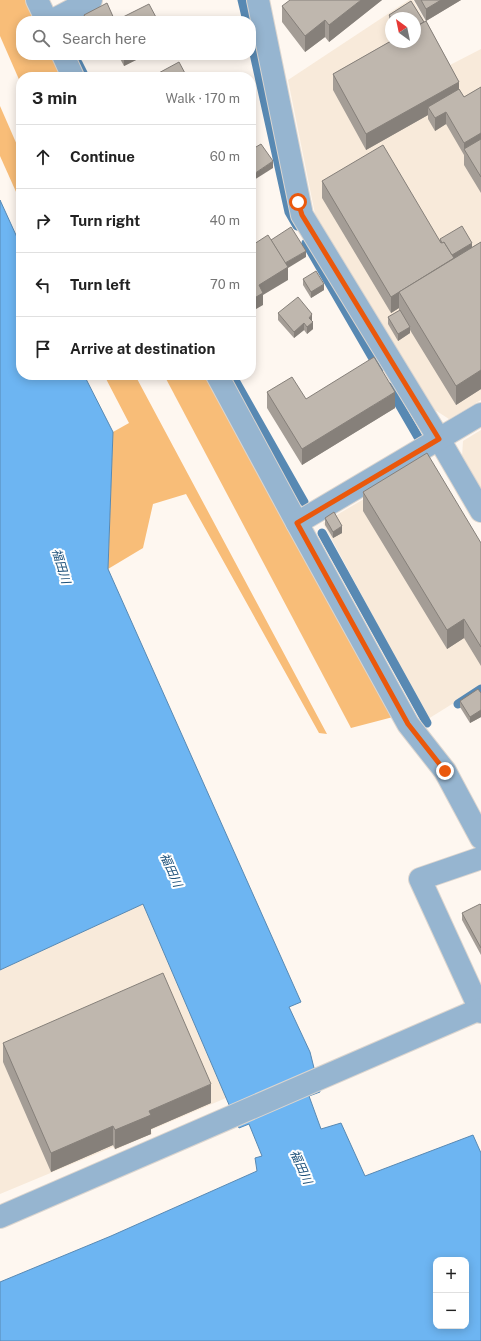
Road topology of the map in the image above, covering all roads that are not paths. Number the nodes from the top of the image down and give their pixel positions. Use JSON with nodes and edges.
{"nodes":[{"id":1,"x":38,"y":0,"type":"edge"},
{"id":2,"x":91,"y":0,"type":"edge"},
{"id":3,"x":258,"y":0,"type":"edge"},
{"id":4,"x":45,"y":16,"type":"edge"},
{"id":5,"x":61,"y":16,"type":"edge"},
{"id":6,"x":65,"y":60,"type":"edge"},
{"id":7,"x":71,"y":72,"type":"edge"},
{"id":8,"x":220,"y":380,"type":"edge"},
{"id":9,"x":481,"y":414,"type":"edge"},
{"id":10,"x":439,"y":439,"type":"junction"},
{"id":11,"x":481,"y":511,"type":"edge"},
{"id":12,"x":297,"y":523,"type":"junction"},
{"id":13,"x":481,"y":838,"type":"edge"},
{"id":14,"x":481,"y":858,"type":"edge"},
{"id":15,"x":480,"y":1010,"type":"edge"},
{"id":16,"x":0,"y":1217,"type":"edge"}],
"edges":[{"from":1,"to":4,"type":"street"},
{"from":2,"to":5,"type":"street"},
{"from":3,"to":10,"type":"street"},
{"from":6,"to":7,"type":"street"},
{"from":8,"to":12,"type":"street"},
{"from":9,"to":10,"type":"street"},
{"from":10,"to":11,"type":"street"},
{"from":10,"to":12,"type":"street"},
{"from":12,"to":13,"type":"street"},
{"from":14,"to":15,"type":"street"},
{"from":15,"to":16,"type":"street"}]}
